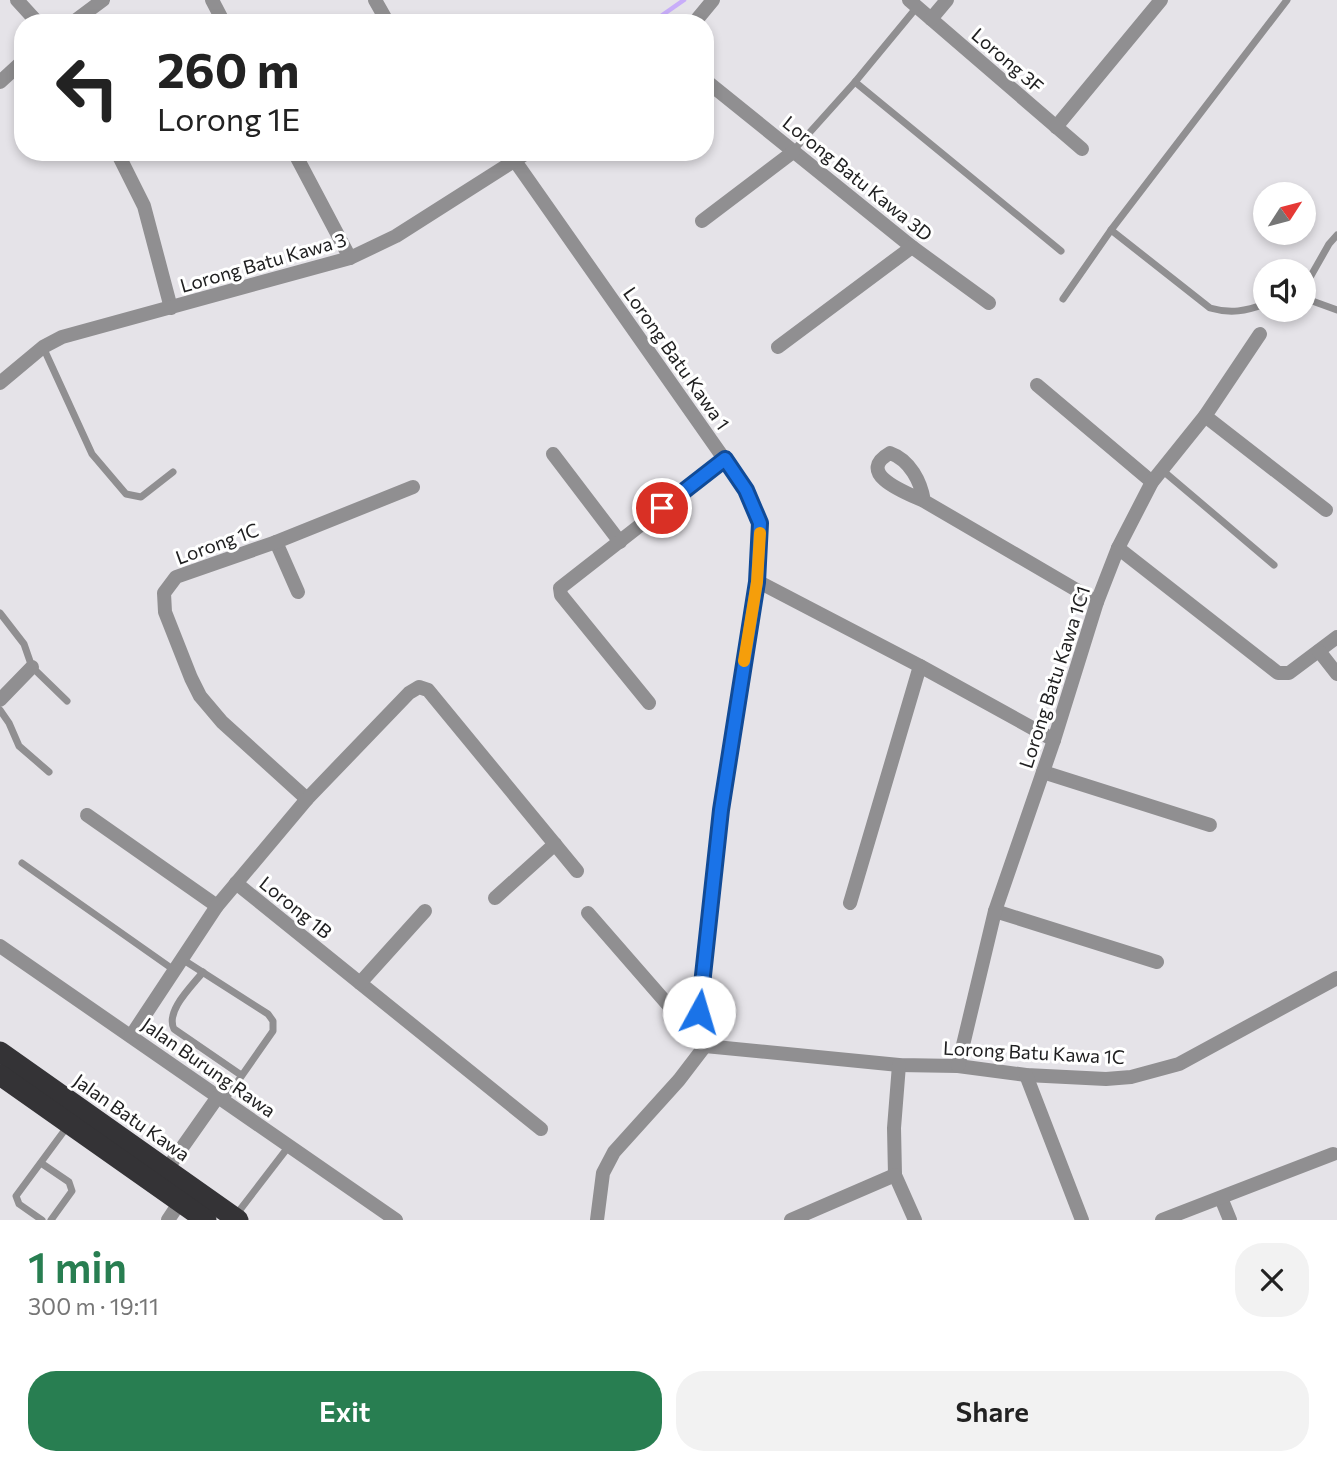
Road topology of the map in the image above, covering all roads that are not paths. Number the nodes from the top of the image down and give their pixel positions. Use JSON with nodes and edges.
{"nodes":[{"id":1,"x":17,"y":0,"type":"edge"},
{"id":2,"x":103,"y":0,"type":"edge"},
{"id":3,"x":713,"y":0,"type":"edge"},
{"id":4,"x":947,"y":0,"type":"edge"},
{"id":5,"x":1161,"y":0,"type":"edge"},
{"id":6,"x":1287,"y":0,"type":"edge"},
{"id":7,"x":913,"y":4,"type":"edge"},
{"id":8,"x":30,"y":14,"type":"edge"},
{"id":9,"x":84,"y":14,"type":"edge"},
{"id":10,"x":701,"y":14,"type":"edge"},
{"id":11,"x":931,"y":19,"type":"junction"},
{"id":12,"x":14,"y":69,"type":"edge"},
{"id":13,"x":0,"y":82,"type":"edge"},
{"id":14,"x":855,"y":82,"type":"junction"},
{"id":15,"x":714,"y":87,"type":"edge"},
{"id":16,"x":1056,"y":127,"type":"junction"},
{"id":17,"x":1082,"y":149,"type":"dead end"},
{"id":18,"x":793,"y":152,"type":"junction"},
{"id":19,"x":122,"y":161,"type":"edge"},
{"id":20,"x":299,"y":161,"type":"edge"},
{"id":21,"x":516,"y":161,"type":"edge"},
{"id":22,"x":525,"y":161,"type":"edge"},
{"id":23,"x":702,"y":221,"type":"dead end"},
{"id":24,"x":1111,"y":230,"type":"junction"},
{"id":25,"x":1337,"y":235,"type":"edge"},
{"id":26,"x":912,"y":247,"type":"junction"},
{"id":27,"x":1061,"y":251,"type":"dead end"},
{"id":28,"x":350,"y":258,"type":"junction"},
{"id":29,"x":1316,"y":265,"type":"edge"},
{"id":30,"x":1063,"y":299,"type":"dead end"},
{"id":31,"x":1316,"y":302,"type":"edge"},
{"id":32,"x":989,"y":303,"type":"dead end"},
{"id":33,"x":171,"y":308,"type":"junction"},
{"id":34,"x":1253,"y":308,"type":"edge"},
{"id":35,"x":1337,"y":310,"type":"edge"},
{"id":36,"x":1260,"y":334,"type":"dead end"},
{"id":37,"x":43,"y":347,"type":"junction"},
{"id":38,"x":778,"y":347,"type":"dead end"},
{"id":39,"x":0,"y":383,"type":"edge"},
{"id":40,"x":1037,"y":385,"type":"dead end"},
{"id":41,"x":1205,"y":416,"type":"junction"},
{"id":42,"x":553,"y":454,"type":"dead end"},
{"id":43,"x":725,"y":459,"type":"junction"},
{"id":44,"x":1162,"y":470,"type":"junction"},
{"id":45,"x":173,"y":472,"type":"dead end"},
{"id":46,"x":1152,"y":482,"type":"junction"},
{"id":47,"x":413,"y":487,"type":"dead end"},
{"id":48,"x":923,"y":501,"type":"dead end"},
{"id":49,"x":1326,"y":510,"type":"dead end"},
{"id":50,"x":276,"y":542,"type":"junction"},
{"id":51,"x":620,"y":542,"type":"junction"},
{"id":52,"x":1118,"y":548,"type":"junction"},
{"id":53,"x":1274,"y":565,"type":"dead end"},
{"id":54,"x":757,"y":582,"type":"junction"},
{"id":55,"x":298,"y":592,"type":"dead end"},
{"id":56,"x":1097,"y":602,"type":"junction"},
{"id":57,"x":0,"y":613,"type":"edge"},
{"id":58,"x":1337,"y":637,"type":"edge"},
{"id":59,"x":1319,"y":651,"type":"junction"},
{"id":60,"x":920,"y":666,"type":"junction"},
{"id":61,"x":32,"y":667,"type":"junction"},
{"id":62,"x":1337,"y":674,"type":"edge"},
{"id":63,"x":0,"y":700,"type":"edge"},
{"id":64,"x":67,"y":701,"type":"dead end"},
{"id":65,"x":649,"y":703,"type":"dead end"},
{"id":66,"x":0,"y":710,"type":"edge"},
{"id":67,"x":1054,"y":740,"type":"junction"},
{"id":68,"x":49,"y":772,"type":"dead end"},
{"id":69,"x":1043,"y":772,"type":"junction"},
{"id":70,"x":307,"y":799,"type":"junction"},
{"id":71,"x":88,"y":816,"type":"dead end"},
{"id":72,"x":1210,"y":825,"type":"dead end"},
{"id":73,"x":555,"y":844,"type":"junction"},
{"id":74,"x":22,"y":863,"type":"dead end"},
{"id":75,"x":577,"y":871,"type":"dead end"},
{"id":76,"x":236,"y":883,"type":"junction"},
{"id":77,"x":495,"y":898,"type":"dead end"},
{"id":78,"x":850,"y":902,"type":"dead end"},
{"id":79,"x":217,"y":906,"type":"junction"},
{"id":80,"x":425,"y":911,"type":"dead end"},
{"id":81,"x":995,"y":911,"type":"junction"},
{"id":82,"x":588,"y":913,"type":"dead end"},
{"id":83,"x":0,"y":946,"type":"edge"},
{"id":84,"x":1157,"y":962,"type":"dead end"},
{"id":85,"x":179,"y":964,"type":"junction"},
{"id":86,"x":202,"y":972,"type":"junction"},
{"id":87,"x":1337,"y":978,"type":"edge"},
{"id":88,"x":360,"y":983,"type":"junction"},
{"id":89,"x":131,"y":1036,"type":"junction"},
{"id":90,"x":701,"y":1042,"type":"junction"},
{"id":91,"x":0,"y":1052,"type":"edge"},
{"id":92,"x":899,"y":1065,"type":"junction"},
{"id":93,"x":958,"y":1066,"type":"junction"},
{"id":94,"x":0,"y":1075,"type":"edge"},
{"id":95,"x":241,"y":1075,"type":"junction"},
{"id":96,"x":1026,"y":1075,"type":"junction"},
{"id":97,"x":220,"y":1100,"type":"junction"},
{"id":98,"x":69,"y":1123,"type":"junction"},
{"id":99,"x":541,"y":1129,"type":"dead end"},
{"id":100,"x":289,"y":1146,"type":"junction"},
{"id":101,"x":1333,"y":1154,"type":"dead end"},
{"id":102,"x":41,"y":1163,"type":"junction"},
{"id":103,"x":167,"y":1169,"type":"junction"},
{"id":104,"x":895,"y":1175,"type":"junction"},
{"id":105,"x":1221,"y":1198,"type":"junction"},
{"id":106,"x":180,"y":1202,"type":"junction"},
{"id":107,"x":236,"y":1219,"type":"edge"},
{"id":108,"x":42,"y":1220,"type":"edge"},
{"id":109,"x":51,"y":1220,"type":"edge"},
{"id":110,"x":168,"y":1220,"type":"edge"},
{"id":111,"x":206,"y":1220,"type":"edge"},
{"id":112,"x":396,"y":1220,"type":"edge"},
{"id":113,"x":597,"y":1220,"type":"edge"},
{"id":114,"x":792,"y":1220,"type":"edge"},
{"id":115,"x":915,"y":1220,"type":"edge"},
{"id":116,"x":1082,"y":1220,"type":"edge"},
{"id":117,"x":1162,"y":1220,"type":"edge"},
{"id":118,"x":1230,"y":1220,"type":"edge"}],
"edges":[{"from":1,"to":8,"type":"street"},
{"from":2,"to":9,"type":"street"},
{"from":3,"to":10,"type":"street"},
{"from":4,"to":11,"type":"street"},
{"from":5,"to":16,"type":"street"},
{"from":6,"to":24,"type":"lane"},
{"from":7,"to":11,"type":"street","name":"Lorong 3F"},
{"from":7,"to":14,"type":"lane"},
{"from":11,"to":16,"type":"street","name":"Lorong 3F"},
{"from":12,"to":13,"type":"street"},
{"from":14,"to":18,"type":"lane"},
{"from":14,"to":27,"type":"lane"},
{"from":15,"to":18,"type":"street","name":"Lorong Batu Kawa 3D"},
{"from":16,"to":17,"type":"street","name":"Lorong 3F"},
{"from":18,"to":23,"type":"street"},
{"from":18,"to":26,"type":"street","name":"Lorong Batu Kawa 3D"},
{"from":19,"to":33,"type":"street"},
{"from":20,"to":28,"type":"street"},
{"from":21,"to":28,"type":"street","name":"Lorong Batu Kawa 3"},
{"from":22,"to":43,"type":"street","name":"Lorong Batu Kawa 1"},
{"from":24,"to":30,"type":"lane"},
{"from":24,"to":34,"type":"lane"},
{"from":25,"to":29,"type":"lane"},
{"from":26,"to":32,"type":"street","name":"Lorong Batu Kawa 3D"},
{"from":26,"to":38,"type":"street"},
{"from":28,"to":33,"type":"street","name":"Lorong Batu Kawa 3"},
{"from":31,"to":35,"type":"lane"},
{"from":33,"to":37,"type":"street","name":"Lorong Batu Kawa 3"},
{"from":36,"to":41,"type":"street","name":"Lorong Batu Kawa 1C1"},
{"from":37,"to":39,"type":"street","name":"Lorong Batu Kawa 3"},
{"from":37,"to":45,"type":"lane"},
{"from":40,"to":46,"type":"street"},
{"from":41,"to":44,"type":"street","name":"Lorong Batu Kawa 1C1"},
{"from":41,"to":49,"type":"street"},
{"from":42,"to":51,"type":"street"},
{"from":43,"to":51,"type":"street"},
{"from":43,"to":54,"type":"street","name":"Lorong Batu Kawa 1"},
{"from":44,"to":46,"type":"street","name":"Lorong Batu Kawa 1C1"},
{"from":44,"to":53,"type":"lane"},
{"from":46,"to":52,"type":"street","name":"Lorong Batu Kawa 1C1"},
{"from":47,"to":50,"type":"street","name":"Lorong 1C"},
{"from":48,"to":56,"type":"street"},
{"from":50,"to":55,"type":"street"},
{"from":50,"to":70,"type":"street","name":"Lorong 1C"},
{"from":51,"to":65,"type":"street"},
{"from":52,"to":56,"type":"street","name":"Lorong Batu Kawa 1C1"},
{"from":52,"to":59,"type":"street"},
{"from":54,"to":60,"type":"street"},
{"from":54,"to":90,"type":"street","name":"Lorong Batu Kawa 1"},
{"from":56,"to":67,"type":"street","name":"Lorong Batu Kawa 1C1"},
{"from":57,"to":61,"type":"lane"},
{"from":58,"to":59,"type":"street"},
{"from":59,"to":62,"type":"street"},
{"from":60,"to":67,"type":"street"},
{"from":60,"to":78,"type":"street"},
{"from":61,"to":63,"type":"street"},
{"from":61,"to":64,"type":"lane"},
{"from":66,"to":68,"type":"lane"},
{"from":67,"to":69,"type":"street","name":"Lorong Batu Kawa 1C1"},
{"from":69,"to":72,"type":"street"},
{"from":69,"to":81,"type":"street","name":"Lorong Batu Kawa 1C1"},
{"from":70,"to":73,"type":"street","name":"Lorong 1B"},
{"from":70,"to":76,"type":"street","name":"Lorong 1B"},
{"from":71,"to":79,"type":"street"},
{"from":73,"to":75,"type":"street"},
{"from":73,"to":77,"type":"street"},
{"from":74,"to":85,"type":"lane"},
{"from":76,"to":79,"type":"street"},
{"from":76,"to":88,"type":"street","name":"Lorong 1B"},
{"from":79,"to":85,"type":"street"},
{"from":80,"to":88,"type":"street"},
{"from":81,"to":84,"type":"street"},
{"from":81,"to":93,"type":"street","name":"Lorong Batu Kawa 1C1"},
{"from":82,"to":90,"type":"street"},
{"from":83,"to":89,"type":"street","name":"Jalan Burung Rawa"},
{"from":85,"to":86,"type":"lane"},
{"from":85,"to":89,"type":"street"},
{"from":86,"to":95,"type":"lane"},
{"from":86,"to":95,"type":"lane"},
{"from":87,"to":96,"type":"street","name":"Lorong Batu Kawa 1C"},
{"from":88,"to":99,"type":"street","name":"Lorong 1B"},
{"from":89,"to":97,"type":"street","name":"Jalan Burung Rawa"},
{"from":90,"to":92,"type":"street","name":"Lorong Batu Kawa 1C"},
{"from":90,"to":113,"type":"street"},
{"from":91,"to":103,"type":"highway","name":"Jalan Batu Kawa"},
{"from":92,"to":93,"type":"street","name":"Lorong Batu Kawa 1C"},
{"from":92,"to":104,"type":"street"},
{"from":93,"to":96,"type":"street","name":"Lorong Batu Kawa 1C"},
{"from":94,"to":98,"type":"highway"},
{"from":95,"to":97,"type":"lane"},
{"from":96,"to":116,"type":"street"},
{"from":97,"to":100,"type":"street","name":"Jalan Burung Rawa"},
{"from":97,"to":103,"type":"street"},
{"from":98,"to":102,"type":"lane"},
{"from":98,"to":106,"type":"highway"},
{"from":100,"to":107,"type":"lane"},
{"from":100,"to":112,"type":"street","name":"Jalan Burung Rawa"},
{"from":101,"to":105,"type":"street"},
{"from":102,"to":108,"type":"lane"},
{"from":102,"to":109,"type":"lane"},
{"from":103,"to":107,"type":"highway","name":"Jalan Batu Kawa"},
{"from":104,"to":114,"type":"street"},
{"from":104,"to":115,"type":"street"},
{"from":105,"to":117,"type":"street"},
{"from":105,"to":118,"type":"street"},
{"from":106,"to":110,"type":"street"},
{"from":106,"to":111,"type":"highway"}]}
